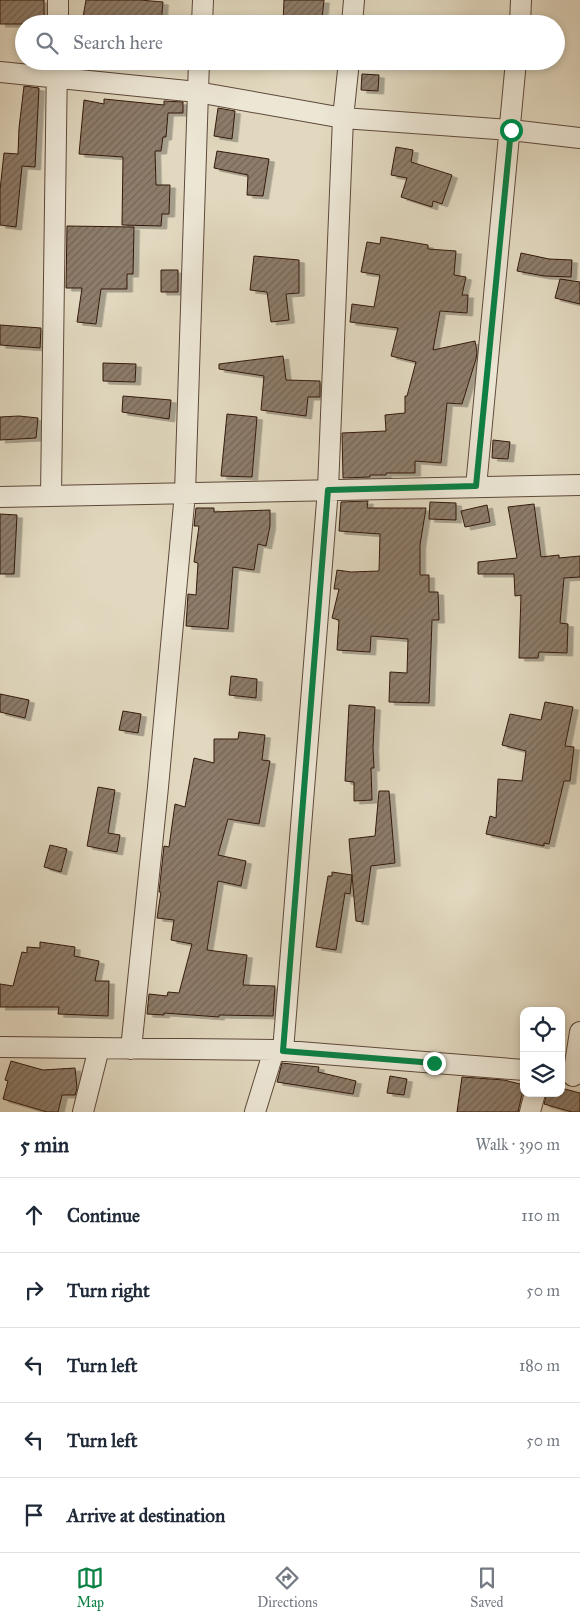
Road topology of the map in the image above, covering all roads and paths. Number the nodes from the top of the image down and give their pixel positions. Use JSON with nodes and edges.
{"nodes":[{"id":1,"x":58,"y":0,"type":"edge"},
{"id":2,"x":203,"y":0,"type":"edge"},
{"id":3,"x":354,"y":0,"type":"edge"},
{"id":4,"x":522,"y":0,"type":"edge"},
{"id":5,"x":58,"y":15,"type":"edge"},
{"id":6,"x":202,"y":15,"type":"edge"},
{"id":7,"x":353,"y":15,"type":"edge"},
{"id":8,"x":521,"y":15,"type":"edge"},
{"id":9,"x":38,"y":70,"type":"edge"},
{"id":10,"x":57,"y":70,"type":"edge"},
{"id":11,"x":63,"y":70,"type":"edge"},
{"id":12,"x":198,"y":70,"type":"edge"},
{"id":13,"x":347,"y":70,"type":"edge"},
{"id":14,"x":515,"y":70,"type":"edge"},
{"id":15,"x":0,"y":72,"type":"edge"},
{"id":16,"x":197,"y":92,"type":"junction"},
{"id":17,"x":344,"y":118,"type":"junction"},
{"id":18,"x":511,"y":130,"type":"junction"},
{"id":19,"x":580,"y":138,"type":"edge"},
{"id":20,"x":580,"y":485,"type":"edge"},
{"id":21,"x":476,"y":486,"type":"junction"},
{"id":22,"x":328,"y":490,"type":"junction"},
{"id":23,"x":185,"y":494,"type":"junction"},
{"id":24,"x":50,"y":495,"type":"junction"},
{"id":25,"x":0,"y":497,"type":"edge"},
{"id":26,"x":580,"y":1032,"type":"edge"},
{"id":27,"x":0,"y":1047,"type":"edge"},
{"id":28,"x":99,"y":1048,"type":"junction"},
{"id":29,"x":131,"y":1049,"type":"junction"},
{"id":30,"x":278,"y":1051,"type":"junction"},
{"id":31,"x":520,"y":1070,"type":"edge"},
{"id":32,"x":572,"y":1076,"type":"edge"},
{"id":33,"x":534,"y":1097,"type":"edge"},
{"id":34,"x":83,"y":1112,"type":"edge"},
{"id":35,"x":255,"y":1112,"type":"edge"},
{"id":36,"x":530,"y":1112,"type":"edge"}],
"edges":[{"from":1,"to":5,"type":"street"},
{"from":2,"to":6,"type":"street"},
{"from":3,"to":7,"type":"street"},
{"from":4,"to":8,"type":"street"},
{"from":9,"to":15,"type":"street"},
{"from":10,"to":24,"type":"street"},
{"from":11,"to":16,"type":"street"},
{"from":12,"to":16,"type":"street"},
{"from":13,"to":17,"type":"street"},
{"from":14,"to":18,"type":"street"},
{"from":16,"to":17,"type":"street"},
{"from":16,"to":23,"type":"street"},
{"from":17,"to":18,"type":"street"},
{"from":17,"to":22,"type":"street"},
{"from":18,"to":19,"type":"street"},
{"from":18,"to":21,"type":"street"},
{"from":20,"to":21,"type":"street"},
{"from":21,"to":22,"type":"street"},
{"from":22,"to":23,"type":"street"},
{"from":22,"to":30,"type":"street"},
{"from":23,"to":24,"type":"street"},
{"from":23,"to":29,"type":"street"},
{"from":24,"to":25,"type":"street"},
{"from":26,"to":32,"type":"street"},
{"from":27,"to":28,"type":"street"},
{"from":28,"to":29,"type":"street"},
{"from":28,"to":34,"type":"street"},
{"from":29,"to":30,"type":"street"},
{"from":30,"to":31,"type":"street"},
{"from":30,"to":35,"type":"street"},
{"from":33,"to":36,"type":"street"}]}
